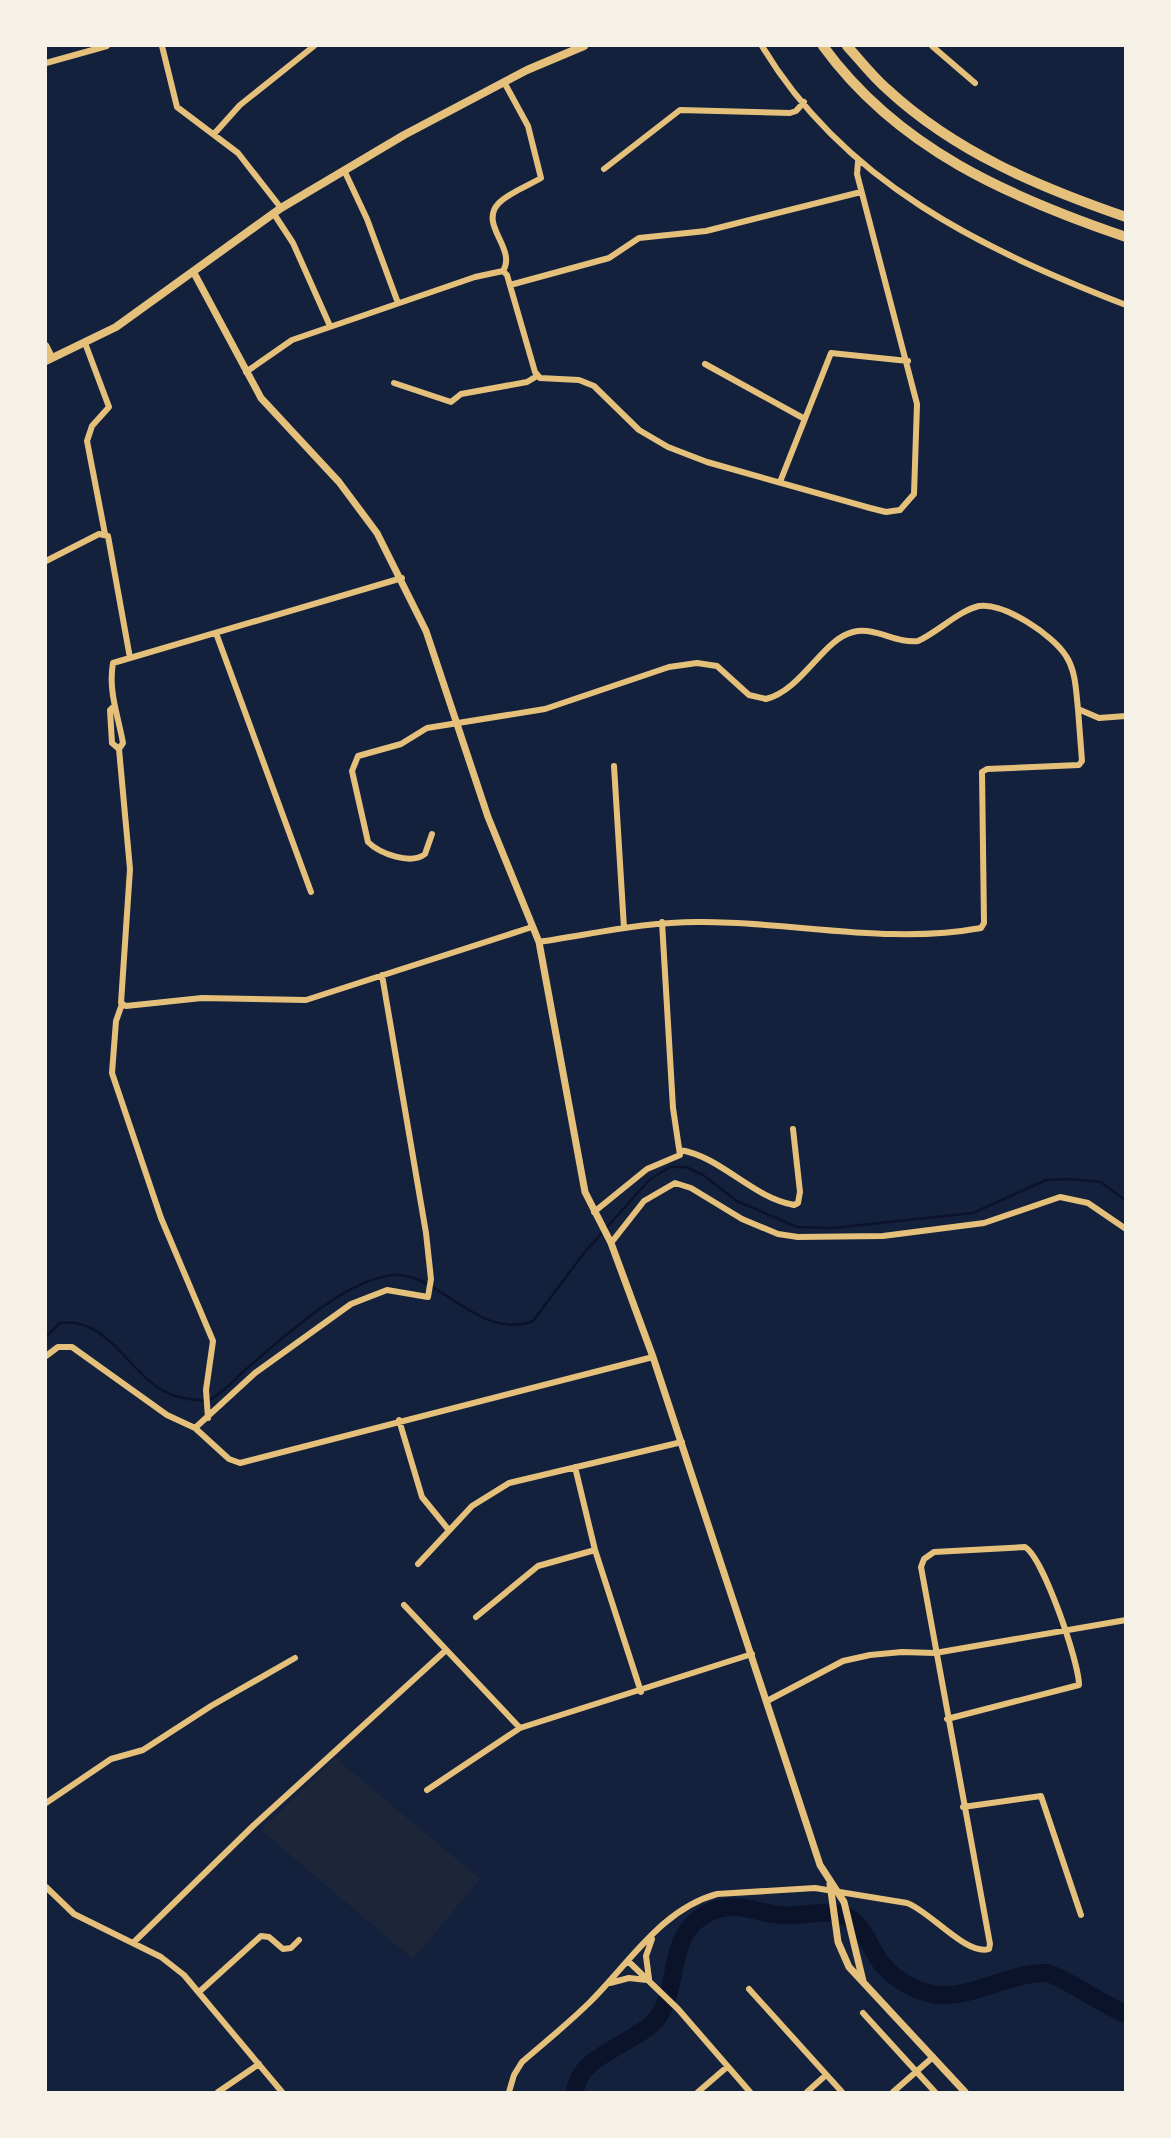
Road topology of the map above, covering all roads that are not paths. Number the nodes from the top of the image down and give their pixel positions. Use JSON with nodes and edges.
{"nodes":[{"id":1,"x":107,"y":46,"type":"edge"},
{"id":2,"x":162,"y":46,"type":"edge"},
{"id":3,"x":314,"y":46,"type":"edge"},
{"id":4,"x":584,"y":46,"type":"edge"},
{"id":5,"x":762,"y":46,"type":"edge"},
{"id":6,"x":823,"y":46,"type":"edge"},
{"id":7,"x":847,"y":46,"type":"edge"},
{"id":8,"x":932,"y":46,"type":"edge"},
{"id":9,"x":46,"y":63,"type":"edge"},
{"id":10,"x":504,"y":82,"type":"junction"},
{"id":11,"x":975,"y":83,"type":"dead end"},
{"id":12,"x":804,"y":102,"type":"junction"},
{"id":13,"x":214,"y":134,"type":"junction"},
{"id":14,"x":858,"y":162,"type":"junction"},
{"id":15,"x":604,"y":169,"type":"dead end"},
{"id":16,"x":344,"y":170,"type":"junction"},
{"id":17,"x":861,"y":192,"type":"junction"},
{"id":18,"x":277,"y":211,"type":"junction"},
{"id":19,"x":1125,"y":217,"type":"edge"},
{"id":20,"x":1125,"y":237,"type":"edge"},
{"id":21,"x":503,"y":271,"type":"junction"},
{"id":22,"x":194,"y":272,"type":"junction"},
{"id":23,"x":510,"y":285,"type":"junction"},
{"id":24,"x":398,"y":303,"type":"junction"},
{"id":25,"x":1125,"y":305,"type":"edge"},
{"id":26,"x":330,"y":326,"type":"junction"},
{"id":27,"x":85,"y":343,"type":"junction"},
{"id":28,"x":46,"y":346,"type":"edge"},
{"id":29,"x":49,"y":359,"type":"edge"},
{"id":30,"x":908,"y":361,"type":"junction"},
{"id":31,"x":705,"y":364,"type":"dead end"},
{"id":32,"x":246,"y":372,"type":"junction"},
{"id":33,"x":537,"y":376,"type":"junction"},
{"id":34,"x":394,"y":383,"type":"dead end"},
{"id":35,"x":803,"y":418,"type":"junction"},
{"id":36,"x":780,"y":482,"type":"junction"},
{"id":37,"x":107,"y":536,"type":"junction"},
{"id":38,"x":46,"y":561,"type":"edge"},
{"id":39,"x":402,"y":578,"type":"junction"},
{"id":40,"x":216,"y":633,"type":"junction"},
{"id":41,"x":130,"y":658,"type":"junction"},
{"id":42,"x":1078,"y":709,"type":"junction"},
{"id":43,"x":1125,"y":716,"type":"edge"},
{"id":44,"x":454,"y":721,"type":"junction"},
{"id":45,"x":614,"y":766,"type":"dead end"},
{"id":46,"x":432,"y":834,"type":"dead end"},
{"id":47,"x":311,"y":892,"type":"dead end"},
{"id":48,"x":662,"y":922,"type":"junction"},
{"id":49,"x":532,"y":927,"type":"junction"},
{"id":50,"x":624,"y":928,"type":"junction"},
{"id":51,"x":539,"y":942,"type":"junction"},
{"id":52,"x":382,"y":975,"type":"junction"},
{"id":53,"x":122,"y":1004,"type":"junction"},
{"id":54,"x":793,"y":1129,"type":"dead end"},
{"id":55,"x":679,"y":1153,"type":"junction"},
{"id":56,"x":594,"y":1212,"type":"junction"},
{"id":57,"x":1125,"y":1229,"type":"edge"},
{"id":58,"x":610,"y":1241,"type":"junction"},
{"id":59,"x":46,"y":1356,"type":"edge"},
{"id":60,"x":653,"y":1357,"type":"junction"},
{"id":61,"x":208,"y":1418,"type":"junction"},
{"id":62,"x":399,"y":1420,"type":"junction"},
{"id":63,"x":195,"y":1428,"type":"junction"},
{"id":64,"x":682,"y":1442,"type":"junction"},
{"id":65,"x":575,"y":1467,"type":"junction"},
{"id":66,"x":448,"y":1529,"type":"junction"},
{"id":67,"x":595,"y":1550,"type":"junction"},
{"id":68,"x":418,"y":1564,"type":"dead end"},
{"id":69,"x":404,"y":1605,"type":"dead end"},
{"id":70,"x":476,"y":1617,"type":"dead end"},
{"id":71,"x":1125,"y":1620,"type":"edge"},
{"id":72,"x":1067,"y":1633,"type":"junction"},
{"id":73,"x":445,"y":1651,"type":"junction"},
{"id":74,"x":935,"y":1653,"type":"junction"},
{"id":75,"x":752,"y":1654,"type":"junction"},
{"id":76,"x":295,"y":1658,"type":"dead end"},
{"id":77,"x":641,"y":1692,"type":"junction"},
{"id":78,"x":767,"y":1701,"type":"junction"},
{"id":79,"x":947,"y":1719,"type":"junction"},
{"id":80,"x":520,"y":1728,"type":"junction"},
{"id":81,"x":427,"y":1790,"type":"dead end"},
{"id":82,"x":46,"y":1803,"type":"edge"},
{"id":83,"x":963,"y":1807,"type":"junction"},
{"id":84,"x":46,"y":1887,"type":"edge"},
{"id":85,"x":829,"y":1887,"type":"junction"},
{"id":86,"x":839,"y":1893,"type":"junction"},
{"id":87,"x":1081,"y":1915,"type":"dead end"},
{"id":88,"x":657,"y":1930,"type":"junction"},
{"id":89,"x":299,"y":1940,"type":"dead end"},
{"id":90,"x":133,"y":1943,"type":"junction"},
{"id":91,"x":628,"y":1961,"type":"junction"},
{"id":92,"x":863,"y":1981,"type":"junction"},
{"id":93,"x":650,"y":1982,"type":"junction"},
{"id":94,"x":607,"y":1984,"type":"junction"},
{"id":95,"x":749,"y":1989,"type":"dead end"},
{"id":96,"x":199,"y":1992,"type":"junction"},
{"id":97,"x":863,"y":2012,"type":"dead end"},
{"id":98,"x":933,"y":2057,"type":"junction"},
{"id":99,"x":259,"y":2064,"type":"junction"},
{"id":100,"x":727,"y":2067,"type":"junction"},
{"id":101,"x":916,"y":2072,"type":"junction"},
{"id":102,"x":826,"y":2075,"type":"junction"},
{"id":103,"x":219,"y":2092,"type":"edge"},
{"id":104,"x":282,"y":2092,"type":"edge"},
{"id":105,"x":509,"y":2092,"type":"edge"},
{"id":106,"x":698,"y":2092,"type":"edge"},
{"id":107,"x":750,"y":2092,"type":"edge"},
{"id":108,"x":807,"y":2092,"type":"edge"},
{"id":109,"x":842,"y":2092,"type":"edge"},
{"id":110,"x":893,"y":2092,"type":"edge"},
{"id":111,"x":935,"y":2092,"type":"edge"},
{"id":112,"x":965,"y":2092,"type":"edge"}],
"edges":[{"from":1,"to":9,"type":"street"},
{"from":2,"to":13,"type":"street"},
{"from":3,"to":13,"type":"street"},
{"from":4,"to":10,"type":"main road"},
{"from":5,"to":12,"type":"street"},
{"from":6,"to":20,"type":"highway"},
{"from":7,"to":19,"type":"highway"},
{"from":8,"to":11,"type":"street"},
{"from":10,"to":16,"type":"main road"},
{"from":10,"to":21,"type":"street"},
{"from":12,"to":14,"type":"street"},
{"from":12,"to":15,"type":"street"},
{"from":13,"to":18,"type":"street"},
{"from":14,"to":17,"type":"street"},
{"from":14,"to":25,"type":"street"},
{"from":16,"to":18,"type":"main road"},
{"from":16,"to":24,"type":"street"},
{"from":17,"to":23,"type":"street"},
{"from":17,"to":30,"type":"street"},
{"from":18,"to":22,"type":"main road"},
{"from":18,"to":26,"type":"street"},
{"from":21,"to":23,"type":"street"},
{"from":21,"to":24,"type":"street"},
{"from":22,"to":27,"type":"main road"},
{"from":22,"to":32,"type":"street"},
{"from":23,"to":33,"type":"street"},
{"from":24,"to":26,"type":"street"},
{"from":26,"to":32,"type":"street"},
{"from":27,"to":29,"type":"main road"},
{"from":27,"to":37,"type":"street"},
{"from":28,"to":29,"type":"street"},
{"from":30,"to":35,"type":"street"},
{"from":30,"to":36,"type":"street"},
{"from":31,"to":35,"type":"street"},
{"from":32,"to":39,"type":"street"},
{"from":33,"to":34,"type":"street"},
{"from":33,"to":36,"type":"street"},
{"from":35,"to":36,"type":"street"},
{"from":37,"to":38,"type":"street"},
{"from":37,"to":41,"type":"street"},
{"from":39,"to":40,"type":"street"},
{"from":39,"to":44,"type":"street"},
{"from":40,"to":41,"type":"street"},
{"from":40,"to":47,"type":"street"},
{"from":41,"to":53,"type":"street"},
{"from":42,"to":43,"type":"street"},
{"from":42,"to":44,"type":"street"},
{"from":42,"to":48,"type":"street"},
{"from":44,"to":46,"type":"street"},
{"from":44,"to":49,"type":"street"},
{"from":45,"to":50,"type":"street"},
{"from":48,"to":50,"type":"street"},
{"from":48,"to":55,"type":"street"},
{"from":49,"to":51,"type":"street"},
{"from":49,"to":52,"type":"street"},
{"from":50,"to":51,"type":"street"},
{"from":51,"to":56,"type":"street"},
{"from":52,"to":53,"type":"street"},
{"from":52,"to":61,"type":"street"},
{"from":53,"to":61,"type":"street"},
{"from":54,"to":55,"type":"street"},
{"from":55,"to":56,"type":"street"},
{"from":56,"to":58,"type":"street"},
{"from":57,"to":58,"type":"street"},
{"from":58,"to":60,"type":"street"},
{"from":59,"to":63,"type":"street"},
{"from":60,"to":62,"type":"street"},
{"from":60,"to":64,"type":"street"},
{"from":61,"to":63,"type":"street"},
{"from":62,"to":63,"type":"street"},
{"from":62,"to":66,"type":"street"},
{"from":64,"to":65,"type":"street"},
{"from":64,"to":75,"type":"street"},
{"from":65,"to":66,"type":"street"},
{"from":65,"to":67,"type":"street"},
{"from":66,"to":68,"type":"street"},
{"from":67,"to":70,"type":"street"},
{"from":67,"to":77,"type":"street"},
{"from":69,"to":73,"type":"street"},
{"from":71,"to":72,"type":"street"},
{"from":72,"to":74,"type":"street"},
{"from":72,"to":74,"type":"street"},
{"from":72,"to":79,"type":"street"},
{"from":73,"to":80,"type":"street"},
{"from":73,"to":90,"type":"street"},
{"from":74,"to":78,"type":"street"},
{"from":74,"to":79,"type":"street"},
{"from":75,"to":77,"type":"street"},
{"from":75,"to":78,"type":"street"},
{"from":76,"to":82,"type":"street"},
{"from":77,"to":80,"type":"street"},
{"from":78,"to":85,"type":"street"},
{"from":79,"to":83,"type":"street"},
{"from":80,"to":81,"type":"street"},
{"from":83,"to":86,"type":"street"},
{"from":83,"to":87,"type":"street"},
{"from":84,"to":90,"type":"street"},
{"from":85,"to":86,"type":"street"},
{"from":85,"to":88,"type":"street"},
{"from":85,"to":92,"type":"street"},
{"from":86,"to":92,"type":"street"},
{"from":88,"to":91,"type":"street"},
{"from":88,"to":93,"type":"street"},
{"from":89,"to":96,"type":"street"},
{"from":90,"to":96,"type":"street"},
{"from":91,"to":93,"type":"street"},
{"from":91,"to":94,"type":"street"},
{"from":92,"to":98,"type":"street"},
{"from":93,"to":94,"type":"street"},
{"from":93,"to":100,"type":"street"},
{"from":94,"to":105,"type":"street"},
{"from":95,"to":102,"type":"street"},
{"from":96,"to":99,"type":"street"},
{"from":97,"to":101,"type":"street"},
{"from":98,"to":101,"type":"street"},
{"from":98,"to":112,"type":"street"},
{"from":99,"to":103,"type":"street"},
{"from":99,"to":104,"type":"street"},
{"from":100,"to":106,"type":"street"},
{"from":100,"to":107,"type":"street"},
{"from":101,"to":110,"type":"street"},
{"from":101,"to":111,"type":"street"},
{"from":102,"to":108,"type":"street"},
{"from":102,"to":109,"type":"street"}]}
